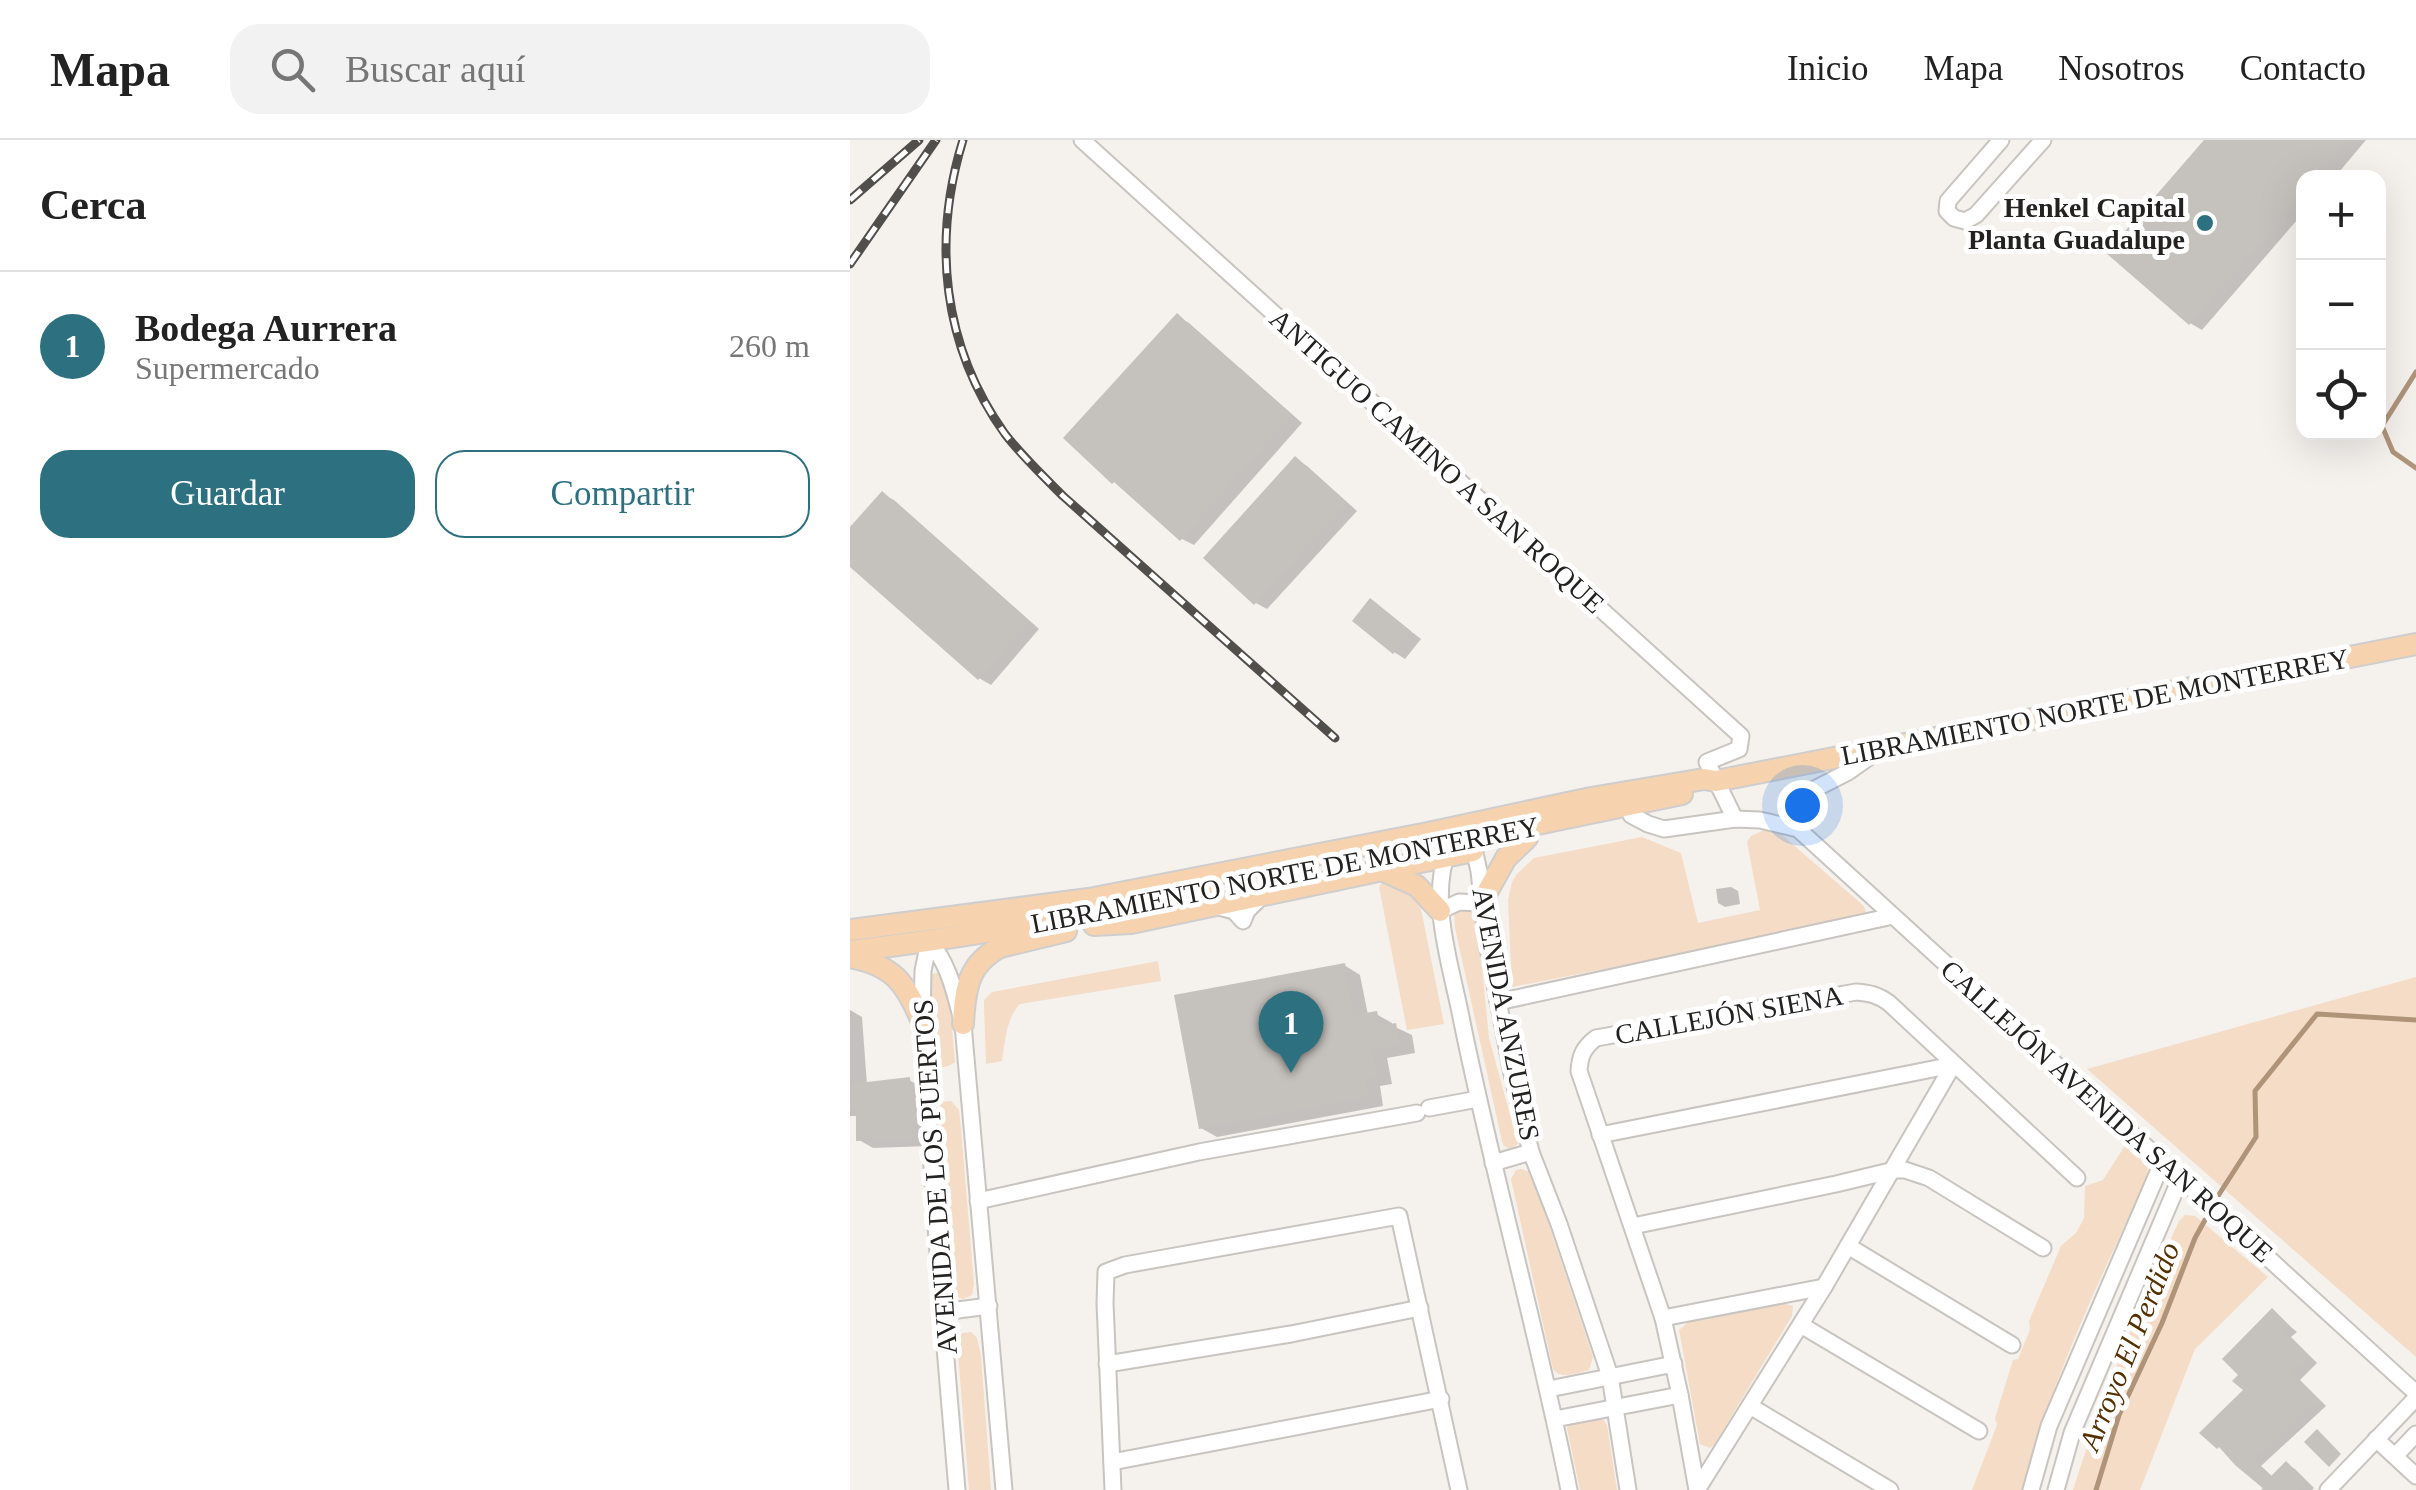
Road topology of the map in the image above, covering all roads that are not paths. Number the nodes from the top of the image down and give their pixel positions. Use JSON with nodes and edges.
{"nodes":[{"id":1,"x":1082,"y":140,"type":"edge"},
{"id":2,"x":2001,"y":140,"type":"edge"},
{"id":3,"x":2043,"y":140,"type":"edge"},
{"id":4,"x":2416,"y":644,"type":"edge"},
{"id":5,"x":1878,"y":750,"type":"junction"},
{"id":6,"x":1712,"y":785,"type":"junction"},
{"id":7,"x":1591,"y":798,"type":"junction"},
{"id":8,"x":1631,"y":816,"type":"junction"},
{"id":9,"x":1734,"y":819,"type":"junction"},
{"id":10,"x":1798,"y":829,"type":"junction"},
{"id":11,"x":1528,"y":838,"type":"junction"},
{"id":12,"x":1457,"y":850,"type":"junction"},
{"id":13,"x":1317,"y":855,"type":"junction"},
{"id":14,"x":1384,"y":871,"type":"junction"},
{"id":15,"x":1481,"y":903,"type":"junction"},
{"id":16,"x":1095,"y":908,"type":"junction"},
{"id":17,"x":1440,"y":911,"type":"junction"},
{"id":18,"x":1168,"y":915,"type":"junction"},
{"id":19,"x":1893,"y":916,"type":"junction"},
{"id":20,"x":850,"y":930,"type":"edge"},
{"id":21,"x":850,"y":939,"type":"edge"},
{"id":22,"x":930,"y":941,"type":"junction"},
{"id":23,"x":1000,"y":946,"type":"junction"},
{"id":24,"x":850,"y":954,"type":"edge"},
{"id":25,"x":1498,"y":1002,"type":"junction"},
{"id":26,"x":922,"y":1022,"type":"junction"},
{"id":27,"x":963,"y":1024,"type":"junction"},
{"id":28,"x":1953,"y":1065,"type":"junction"},
{"id":29,"x":1478,"y":1099,"type":"junction"},
{"id":30,"x":1600,"y":1135,"type":"junction"},
{"id":31,"x":1532,"y":1152,"type":"junction"},
{"id":32,"x":1492,"y":1163,"type":"junction"},
{"id":33,"x":2162,"y":1163,"type":"junction"},
{"id":34,"x":1894,"y":1170,"type":"junction"},
{"id":35,"x":2077,"y":1178,"type":"dead end"},
{"id":36,"x":2180,"y":1179,"type":"junction"},
{"id":37,"x":978,"y":1200,"type":"junction"},
{"id":38,"x":1633,"y":1226,"type":"junction"},
{"id":39,"x":1848,"y":1246,"type":"junction"},
{"id":40,"x":2043,"y":1248,"type":"dead end"},
{"id":41,"x":1824,"y":1288,"type":"junction"},
{"id":42,"x":989,"y":1306,"type":"junction"},
{"id":43,"x":1420,"y":1308,"type":"junction"},
{"id":44,"x":942,"y":1312,"type":"junction"},
{"id":45,"x":1663,"y":1318,"type":"junction"},
{"id":46,"x":1801,"y":1325,"type":"junction"},
{"id":47,"x":2012,"y":1345,"type":"dead end"},
{"id":48,"x":1107,"y":1364,"type":"junction"},
{"id":49,"x":1674,"y":1364,"type":"junction"},
{"id":50,"x":1610,"y":1376,"type":"junction"},
{"id":51,"x":1549,"y":1388,"type":"junction"},
{"id":52,"x":1680,"y":1395,"type":"junction"},
{"id":53,"x":2416,"y":1396,"type":"edge"},
{"id":54,"x":1440,"y":1399,"type":"junction"},
{"id":55,"x":1750,"y":1406,"type":"junction"},
{"id":56,"x":1617,"y":1408,"type":"junction"},
{"id":57,"x":1555,"y":1418,"type":"junction"},
{"id":58,"x":2049,"y":1426,"type":"junction"},
{"id":59,"x":1979,"y":1431,"type":"dead end"},
{"id":60,"x":2072,"y":1433,"type":"junction"},
{"id":61,"x":2416,"y":1434,"type":"edge"},
{"id":62,"x":2376,"y":1438,"type":"junction"},
{"id":63,"x":2395,"y":1456,"type":"junction"},
{"id":64,"x":1112,"y":1462,"type":"junction"},
{"id":65,"x":2416,"y":1476,"type":"edge"},
{"id":66,"x":958,"y":1490,"type":"edge"},
{"id":67,"x":1004,"y":1490,"type":"edge"},
{"id":68,"x":1113,"y":1490,"type":"edge"},
{"id":69,"x":1459,"y":1490,"type":"edge"},
{"id":70,"x":1569,"y":1490,"type":"edge"},
{"id":71,"x":1628,"y":1490,"type":"edge"},
{"id":72,"x":1697,"y":1490,"type":"edge"},
{"id":73,"x":1890,"y":1490,"type":"edge"},
{"id":74,"x":2031,"y":1490,"type":"edge"},
{"id":75,"x":2056,"y":1490,"type":"edge"},
{"id":76,"x":2328,"y":1490,"type":"edge"}],
"edges":[{"from":1,"to":6,"type":"street","name":"ANTIGUO CAMINO A SAN ROQUE"},
{"from":2,"to":3,"type":"street"},
{"from":4,"to":5,"type":"main road","name":"LIBRAMIENTO NORTE DE MONTERREY"},
{"from":5,"to":6,"type":"main road","name":"LIBRAMIENTO NORTE DE MONTERREY"},
{"from":5,"to":10,"type":"street"},
{"from":6,"to":7,"type":"main road","name":"LIBRAMIENTO NORTE DE MONTERREY"},
{"from":6,"to":8,"type":"main road"},
{"from":6,"to":9,"type":"street"},
{"from":6,"to":12,"type":"main road","name":"LIBRAMIENTO NORTE DE MONTERREY"},
{"from":7,"to":12,"type":"main road"},
{"from":7,"to":13,"type":"main road","name":"LIBRAMIENTO NORTE DE MONTERREY"},
{"from":8,"to":9,"type":"street"},
{"from":8,"to":11,"type":"main road"},
{"from":9,"to":10,"type":"street"},
{"from":10,"to":19,"type":"street","name":"CALLEJÓN AVENIDA SAN ROQUE"},
{"from":11,"to":12,"type":"main road"},
{"from":11,"to":15,"type":"main road"},
{"from":12,"to":13,"type":"main road"},
{"from":12,"to":14,"type":"main road"},
{"from":12,"to":15,"type":"street","name":"AVENIDA ANZURES"},
{"from":12,"to":16,"type":"main road","name":"LIBRAMIENTO NORTE DE MONTERREY"},
{"from":12,"to":17,"type":"street","name":"AVENIDA ANZURES"},
{"from":13,"to":16,"type":"main road","name":"LIBRAMIENTO NORTE DE MONTERREY"},
{"from":14,"to":17,"type":"main road"},
{"from":14,"to":18,"type":"main road"},
{"from":15,"to":17,"type":"street"},
{"from":15,"to":25,"type":"street","name":"AVENIDA ANZURES"},
{"from":16,"to":18,"type":"main road"},
{"from":16,"to":20,"type":"main road","name":"LIBRAMIENTO NORTE DE MONTERREY"},
{"from":16,"to":22,"type":"main road"},
{"from":16,"to":23,"type":"main road"},
{"from":17,"to":29,"type":"street","name":"AVENIDA ANZURES"},
{"from":18,"to":23,"type":"main road"},
{"from":19,"to":25,"type":"street"},
{"from":19,"to":33,"type":"street","name":"CALLEJÓN AVENIDA SAN ROQUE"},
{"from":21,"to":22,"type":"main road"},
{"from":22,"to":24,"type":"main road"},
{"from":22,"to":26,"type":"street","name":"AVENIDA DE LOS PUERTOS"},
{"from":22,"to":27,"type":"street","name":"AVENIDA DE LOS PUERTOS"},
{"from":23,"to":27,"type":"main road"},
{"from":24,"to":26,"type":"main road"},
{"from":25,"to":31,"type":"street","name":"AVENIDA ANZURES"},
{"from":26,"to":44,"type":"street","name":"AVENIDA DE LOS PUERTOS"},
{"from":27,"to":37,"type":"street","name":"AVENIDA DE LOS PUERTOS"},
{"from":28,"to":30,"type":"street"},
{"from":28,"to":30,"type":"street","name":"CALLEJÓN SIENA"},
{"from":28,"to":34,"type":"street"},
{"from":28,"to":35,"type":"street","name":"CALLEJÓN SIENA"},
{"from":29,"to":32,"type":"street","name":"AVENIDA ANZURES"},
{"from":29,"to":37,"type":"street"},
{"from":30,"to":38,"type":"street","name":"CALLEJÓN SIENA"},
{"from":31,"to":32,"type":"street"},
{"from":31,"to":50,"type":"street","name":"AVENIDA ANZURES"},
{"from":32,"to":51,"type":"street","name":"AVENIDA ANZURES"},
{"from":33,"to":36,"type":"street","name":"CALLEJÓN AVENIDA SAN ROQUE"},
{"from":33,"to":58,"type":"street"},
{"from":34,"to":38,"type":"street"},
{"from":34,"to":39,"type":"street"},
{"from":34,"to":40,"type":"street"},
{"from":36,"to":53,"type":"street","name":"CALLEJÓN AVENIDA SAN ROQUE"},
{"from":36,"to":60,"type":"street"},
{"from":37,"to":42,"type":"street","name":"AVENIDA DE LOS PUERTOS"},
{"from":38,"to":45,"type":"street","name":"CALLEJÓN SIENA"},
{"from":39,"to":41,"type":"street"},
{"from":39,"to":47,"type":"street"},
{"from":41,"to":45,"type":"street"},
{"from":41,"to":46,"type":"street"},
{"from":42,"to":44,"type":"street"},
{"from":42,"to":67,"type":"street","name":"AVENIDA DE LOS PUERTOS"},
{"from":43,"to":48,"type":"street"},
{"from":43,"to":48,"type":"street"},
{"from":43,"to":54,"type":"street"},
{"from":44,"to":66,"type":"street","name":"AVENIDA DE LOS PUERTOS"},
{"from":45,"to":49,"type":"street","name":"CALLEJÓN SIENA"},
{"from":46,"to":55,"type":"street"},
{"from":46,"to":59,"type":"street"},
{"from":48,"to":64,"type":"street"},
{"from":49,"to":50,"type":"street"},
{"from":49,"to":52,"type":"street","name":"CALLEJÓN SIENA"},
{"from":50,"to":51,"type":"street"},
{"from":50,"to":56,"type":"street","name":"AVENIDA ANZURES"},
{"from":51,"to":57,"type":"street","name":"AVENIDA ANZURES"},
{"from":52,"to":56,"type":"street"},
{"from":52,"to":72,"type":"street","name":"CALLEJÓN SIENA"},
{"from":53,"to":62,"type":"street"},
{"from":54,"to":64,"type":"street"},
{"from":54,"to":69,"type":"street"},
{"from":55,"to":72,"type":"street"},
{"from":55,"to":73,"type":"street"},
{"from":56,"to":57,"type":"street"},
{"from":56,"to":71,"type":"street","name":"AVENIDA ANZURES"},
{"from":57,"to":70,"type":"street","name":"AVENIDA ANZURES"},
{"from":58,"to":60,"type":"street"},
{"from":58,"to":74,"type":"street"},
{"from":60,"to":75,"type":"street"},
{"from":61,"to":63,"type":"street"},
{"from":62,"to":63,"type":"street"},
{"from":62,"to":76,"type":"street"},
{"from":63,"to":65,"type":"street"},
{"from":64,"to":68,"type":"street"}]}
